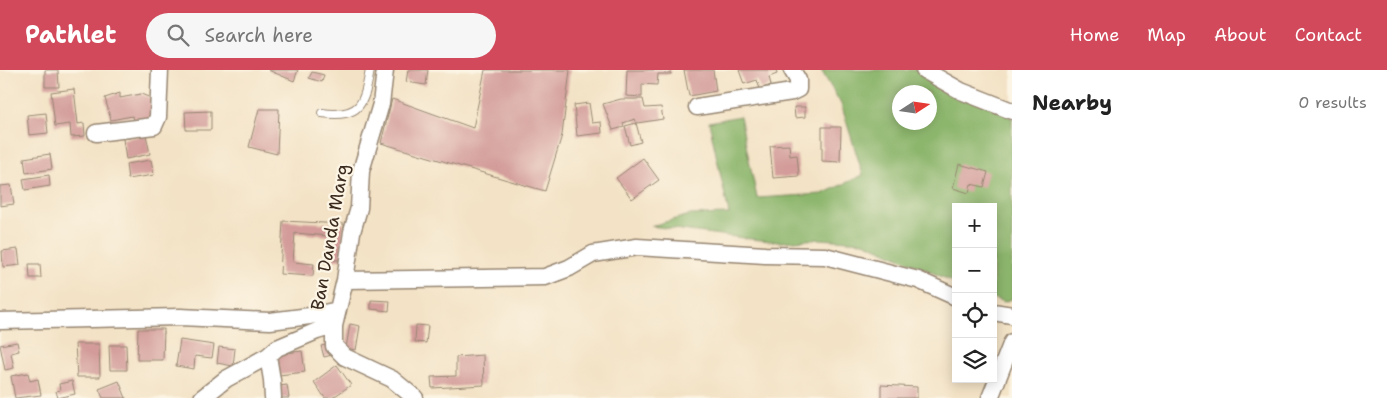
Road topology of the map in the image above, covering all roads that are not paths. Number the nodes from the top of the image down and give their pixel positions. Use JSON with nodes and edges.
{"nodes":[{"id":1,"x":160,"y":70,"type":"edge"},
{"id":2,"x":370,"y":70,"type":"edge"},
{"id":3,"x":385,"y":70,"type":"edge"},
{"id":4,"x":792,"y":70,"type":"edge"},
{"id":5,"x":924,"y":70,"type":"edge"},
{"id":6,"x":697,"y":108,"type":"dead end"},
{"id":7,"x":1012,"y":111,"type":"edge"},
{"id":8,"x":322,"y":113,"type":"dead end"},
{"id":9,"x":96,"y":133,"type":"dead end"},
{"id":10,"x":345,"y":280,"type":"junction"},
{"id":11,"x":952,"y":295,"type":"edge"},
{"id":12,"x":338,"y":310,"type":"junction"},
{"id":13,"x":997,"y":313,"type":"edge"},
{"id":14,"x":1012,"y":315,"type":"edge"},
{"id":15,"x":0,"y":321,"type":"edge"},
{"id":16,"x":334,"y":326,"type":"junction"},
{"id":17,"x":1012,"y":342,"type":"edge"},
{"id":18,"x":268,"y":356,"type":"junction"},
{"id":19,"x":202,"y":398,"type":"edge"},
{"id":20,"x":273,"y":398,"type":"edge"},
{"id":21,"x":415,"y":398,"type":"edge"},
{"id":22,"x":990,"y":398,"type":"edge"}],
"edges":[{"from":1,"to":9,"type":"street"},
{"from":2,"to":8,"type":"lane"},
{"from":3,"to":10,"type":"street","name":"Ban Danda Marg"},
{"from":4,"to":6,"type":"street"},
{"from":5,"to":7,"type":"street"},
{"from":10,"to":11,"type":"street"},
{"from":10,"to":12,"type":"street","name":"Ban Danda Marg"},
{"from":12,"to":15,"type":"street"},
{"from":12,"to":16,"type":"street","name":"Ban Danda Marg"},
{"from":13,"to":14,"type":"street"},
{"from":16,"to":18,"type":"street"},
{"from":16,"to":21,"type":"street","name":"Ban Danda Marg"},
{"from":17,"to":22,"type":"street"},
{"from":18,"to":19,"type":"street"},
{"from":18,"to":20,"type":"street"}]}
